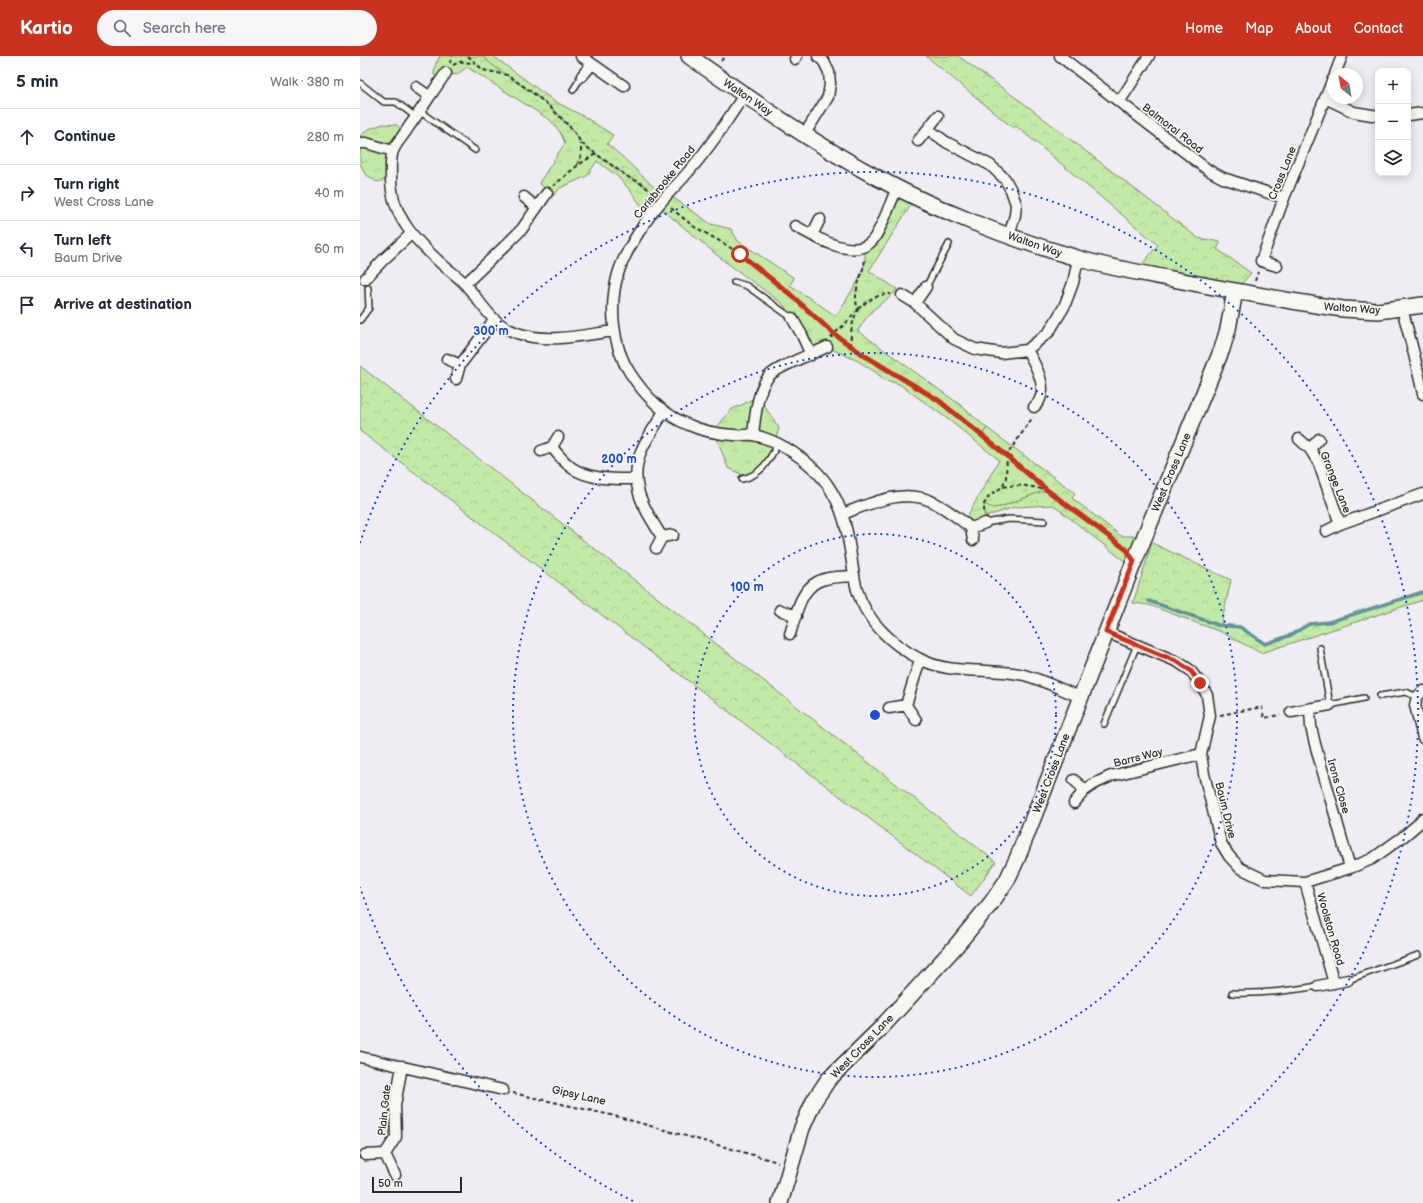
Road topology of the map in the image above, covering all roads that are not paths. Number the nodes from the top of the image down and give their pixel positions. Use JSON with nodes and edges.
{"nodes":[{"id":1,"x":581,"y":56,"type":"edge"},
{"id":2,"x":689,"y":56,"type":"edge"},
{"id":3,"x":818,"y":56,"type":"edge"},
{"id":4,"x":1060,"y":56,"type":"edge"},
{"id":5,"x":1149,"y":56,"type":"edge"},
{"id":6,"x":1342,"y":56,"type":"edge"},
{"id":7,"x":592,"y":64,"type":"junction"},
{"id":8,"x":1337,"y":68,"type":"edge"},
{"id":9,"x":446,"y":73,"type":"road end"},
{"id":10,"x":582,"y":76,"type":"joint"},
{"id":11,"x":360,"y":83,"type":"edge"},
{"id":12,"x":624,"y":86,"type":"dead end"},
{"id":13,"x":416,"y":87,"type":"dead end"},
{"id":14,"x":573,"y":90,"type":"dead end"},
{"id":15,"x":1327,"y":93,"type":"edge"},
{"id":16,"x":744,"y":95,"type":"junction"},
{"id":17,"x":429,"y":96,"type":"junction"},
{"id":18,"x":1325,"y":98,"type":"junction"},
{"id":19,"x":1120,"y":101,"type":"junction"},
{"id":20,"x":1423,"y":113,"type":"edge"},
{"id":21,"x":418,"y":114,"type":"junction"},
{"id":22,"x":1411,"y":115,"type":"edge"},
{"id":23,"x":938,"y":116,"type":"dead end"},
{"id":24,"x":1375,"y":116,"type":"edge"},
{"id":25,"x":928,"y":129,"type":"junction"},
{"id":26,"x":804,"y":135,"type":"junction"},
{"id":27,"x":918,"y":141,"type":"dead end"},
{"id":28,"x":360,"y":143,"type":"edge"},
{"id":29,"x":475,"y":150,"type":"dead end"},
{"id":30,"x":393,"y":151,"type":"junction"},
{"id":31,"x":897,"y":188,"type":"junction"},
{"id":32,"x":547,"y":193,"type":"road end"},
{"id":33,"x":524,"y":197,"type":"dead end"},
{"id":34,"x":1284,"y":198,"type":"junction"},
{"id":35,"x":536,"y":207,"type":"junction"},
{"id":36,"x":820,"y":219,"type":"dead end"},
{"id":37,"x":795,"y":226,"type":"dead end"},
{"id":38,"x":411,"y":234,"type":"junction"},
{"id":39,"x":812,"y":235,"type":"junction"},
{"id":40,"x":1009,"y":236,"type":"junction"},
{"id":41,"x":949,"y":244,"type":"dead end"},
{"id":42,"x":1078,"y":259,"type":"junction"},
{"id":43,"x":1277,"y":266,"type":"dead end"},
{"id":44,"x":364,"y":281,"type":"edge"},
{"id":45,"x":734,"y":282,"type":"dead end"},
{"id":46,"x":465,"y":284,"type":"junction"},
{"id":47,"x":926,"y":287,"type":"joint"},
{"id":48,"x":1235,"y":291,"type":"junction"},
{"id":49,"x":902,"y":295,"type":"road end"},
{"id":50,"x":915,"y":303,"type":"junction"},
{"id":51,"x":1423,"y":305,"type":"edge"},
{"id":52,"x":1402,"y":308,"type":"junction"},
{"id":53,"x":792,"y":318,"type":"joint"},
{"id":54,"x":360,"y":320,"type":"edge"},
{"id":55,"x":494,"y":320,"type":"junction"},
{"id":56,"x":614,"y":331,"type":"junction"},
{"id":57,"x":827,"y":347,"type":"dead end"},
{"id":58,"x":1027,"y":350,"type":"junction"},
{"id":59,"x":811,"y":355,"type":"junction"},
{"id":60,"x":447,"y":359,"type":"dead end"},
{"id":61,"x":460,"y":365,"type":"junction"},
{"id":62,"x":456,"y":379,"type":"dead end"},
{"id":63,"x":1421,"y":382,"type":"edge"},
{"id":64,"x":1423,"y":394,"type":"edge"},
{"id":65,"x":1034,"y":407,"type":"road end"},
{"id":66,"x":664,"y":412,"type":"junction"},
{"id":67,"x":753,"y":435,"type":"junction"},
{"id":68,"x":558,"y":436,"type":"dead end"},
{"id":69,"x":1299,"y":439,"type":"dead end"},
{"id":70,"x":1319,"y":439,"type":"dead end"},
{"id":71,"x":777,"y":445,"type":"junction"},
{"id":72,"x":552,"y":447,"type":"junction"},
{"id":73,"x":1310,"y":449,"type":"junction"},
{"id":74,"x":541,"y":451,"type":"dead end"},
{"id":75,"x":636,"y":479,"type":"junction"},
{"id":76,"x":742,"y":479,"type":"dead end"},
{"id":77,"x":1423,"y":494,"type":"edge"},
{"id":78,"x":843,"y":514,"type":"junction"},
{"id":79,"x":1044,"y":521,"type":"dead end"},
{"id":80,"x":985,"y":523,"type":"joint"},
{"id":81,"x":1340,"y":524,"type":"junction"},
{"id":82,"x":971,"y":528,"type":"junction"},
{"id":83,"x":1326,"y":531,"type":"dead end"},
{"id":84,"x":673,"y":535,"type":"dead end"},
{"id":85,"x":662,"y":537,"type":"junction"},
{"id":86,"x":972,"y":540,"type":"dead end"},
{"id":87,"x":656,"y":548,"type":"dead end"},
{"id":88,"x":854,"y":576,"type":"junction"},
{"id":89,"x":780,"y":610,"type":"dead end"},
{"id":90,"x":796,"y":616,"type":"junction"},
{"id":91,"x":1106,"y":632,"type":"junction"},
{"id":92,"x":790,"y":634,"type":"dead end"},
{"id":93,"x":1137,"y":645,"type":"junction"},
{"id":94,"x":1320,"y":648,"type":"dead end"},
{"id":95,"x":920,"y":660,"type":"junction"},
{"id":96,"x":1420,"y":694,"type":"edge"},
{"id":97,"x":1380,"y":696,"type":"dead end"},
{"id":98,"x":1080,"y":697,"type":"junction"},
{"id":99,"x":1364,"y":698,"type":"dead end"},
{"id":100,"x":906,"y":705,"type":"junction"},
{"id":101,"x":1330,"y":705,"type":"junction"},
{"id":102,"x":889,"y":708,"type":"dead end"},
{"id":103,"x":1310,"y":709,"type":"junction"},
{"id":104,"x":1291,"y":712,"type":"road end"},
{"id":105,"x":916,"y":720,"type":"dead end"},
{"id":106,"x":1104,"y":724,"type":"dead end"},
{"id":107,"x":1423,"y":738,"type":"edge"},
{"id":108,"x":1201,"y":754,"type":"junction"},
{"id":109,"x":1074,"y":780,"type":"dead end"},
{"id":110,"x":1085,"y":790,"type":"junction"},
{"id":111,"x":1074,"y":803,"type":"dead end"},
{"id":112,"x":1423,"y":818,"type":"edge"},
{"id":113,"x":1350,"y":868,"type":"junction"},
{"id":114,"x":1305,"y":882,"type":"junction"},
{"id":115,"x":1418,"y":955,"type":"dead end"},
{"id":116,"x":1348,"y":980,"type":"joint"},
{"id":117,"x":1334,"y":983,"type":"junction"},
{"id":118,"x":1318,"y":986,"type":"joint"},
{"id":119,"x":1232,"y":994,"type":"dead end"},
{"id":120,"x":360,"y":1056,"type":"edge"},
{"id":121,"x":402,"y":1066,"type":"junction"},
{"id":122,"x":503,"y":1090,"type":"road end"},
{"id":123,"x":385,"y":1154,"type":"junction"},
{"id":124,"x":365,"y":1155,"type":"dead end"},
{"id":125,"x":395,"y":1175,"type":"dead end"},
{"id":126,"x":780,"y":1203,"type":"edge"}],
"edges":[{"from":1,"to":7,"type":"street"},
{"from":2,"to":16,"type":"street","name":"Walton Way"},
{"from":3,"to":26,"type":"street"},
{"from":4,"to":19,"type":"street","name":"Balmoral Road"},
{"from":5,"to":19,"type":"street"},
{"from":6,"to":8,"type":"street"},
{"from":7,"to":10,"type":"street"},
{"from":7,"to":12,"type":"street"},
{"from":9,"to":17,"type":"street"},
{"from":10,"to":14,"type":"lane"},
{"from":11,"to":21,"type":"lane"},
{"from":13,"to":17,"type":"street"},
{"from":15,"to":18,"type":"street","name":"Cross Lane"},
{"from":16,"to":26,"type":"street","name":"Walton Way"},
{"from":16,"to":56,"type":"street","name":"Carisbrooke Road"},
{"from":17,"to":21,"type":"street"},
{"from":18,"to":24,"type":"street"},
{"from":18,"to":34,"type":"street","name":"Cross Lane"},
{"from":19,"to":34,"type":"street","name":"Balmoral Road"},
{"from":20,"to":22,"type":"street"},
{"from":21,"to":29,"type":"lane"},
{"from":21,"to":30,"type":"street"},
{"from":23,"to":25,"type":"street"},
{"from":25,"to":27,"type":"street"},
{"from":25,"to":40,"type":"street"},
{"from":26,"to":31,"type":"street","name":"Walton Way"},
{"from":28,"to":30,"type":"street"},
{"from":30,"to":38,"type":"street"},
{"from":31,"to":39,"type":"street"},
{"from":31,"to":40,"type":"street","name":"Walton Way"},
{"from":32,"to":35,"type":"street"},
{"from":33,"to":35,"type":"street"},
{"from":34,"to":43,"type":"street","name":"Cross Lane"},
{"from":35,"to":46,"type":"street"},
{"from":36,"to":39,"type":"street"},
{"from":37,"to":39,"type":"street"},
{"from":38,"to":44,"type":"street"},
{"from":38,"to":46,"type":"street"},
{"from":40,"to":42,"type":"street","name":"Walton Way"},
{"from":41,"to":47,"type":"lane"},
{"from":42,"to":48,"type":"street","name":"Walton Way"},
{"from":42,"to":58,"type":"street"},
{"from":44,"to":54,"type":"lane"},
{"from":45,"to":53,"type":"lane"},
{"from":46,"to":55,"type":"street"},
{"from":47,"to":50,"type":"street"},
{"from":48,"to":52,"type":"street","name":"Walton Way"},
{"from":48,"to":91,"type":"street","name":"West Cross Lane"},
{"from":49,"to":50,"type":"street"},
{"from":50,"to":58,"type":"street"},
{"from":51,"to":52,"type":"street","name":"Walton Way"},
{"from":52,"to":63,"type":"street"},
{"from":53,"to":59,"type":"street"},
{"from":55,"to":56,"type":"street"},
{"from":55,"to":61,"type":"street"},
{"from":56,"to":66,"type":"street","name":"Carisbrooke Road"},
{"from":57,"to":59,"type":"street"},
{"from":58,"to":65,"type":"street"},
{"from":59,"to":67,"type":"street"},
{"from":60,"to":61,"type":"street"},
{"from":61,"to":62,"type":"street"},
{"from":63,"to":64,"type":"street"},
{"from":66,"to":67,"type":"street","name":"Carisbrooke Road"},
{"from":66,"to":75,"type":"street"},
{"from":67,"to":71,"type":"street","name":"Carisbrooke Road"},
{"from":68,"to":72,"type":"street"},
{"from":69,"to":73,"type":"street","name":"Grange Lane"},
{"from":70,"to":73,"type":"street","name":"Grange Lane"},
{"from":71,"to":76,"type":"lane"},
{"from":71,"to":78,"type":"street","name":"Carisbrooke Road"},
{"from":72,"to":74,"type":"street"},
{"from":72,"to":75,"type":"street"},
{"from":73,"to":81,"type":"street","name":"Grange Lane"},
{"from":75,"to":85,"type":"street"},
{"from":77,"to":81,"type":"street","name":"Grange Lane"},
{"from":78,"to":82,"type":"street"},
{"from":78,"to":88,"type":"street","name":"Carisbrooke Road"},
{"from":79,"to":80,"type":"lane"},
{"from":80,"to":82,"type":"street"},
{"from":81,"to":83,"type":"street","name":"Grange Lane"},
{"from":82,"to":86,"type":"street"},
{"from":84,"to":85,"type":"street"},
{"from":85,"to":87,"type":"street"},
{"from":88,"to":90,"type":"street"},
{"from":88,"to":95,"type":"street","name":"Carisbrooke Road"},
{"from":89,"to":90,"type":"street"},
{"from":90,"to":92,"type":"street"},
{"from":91,"to":93,"type":"street","name":"Baum Drive"},
{"from":91,"to":98,"type":"street","name":"West Cross Lane"},
{"from":93,"to":106,"type":"lane"},
{"from":93,"to":108,"type":"street","name":"Baum Drive"},
{"from":94,"to":101,"type":"lane"},
{"from":95,"to":98,"type":"street","name":"Carisbrooke Road"},
{"from":95,"to":100,"type":"street"},
{"from":96,"to":97,"type":"lane"},
{"from":96,"to":107,"type":"street"},
{"from":98,"to":126,"type":"street","name":"West Cross Lane"},
{"from":99,"to":101,"type":"lane"},
{"from":100,"to":102,"type":"street"},
{"from":100,"to":105,"type":"street"},
{"from":101,"to":103,"type":"street"},
{"from":103,"to":104,"type":"street"},
{"from":103,"to":113,"type":"street","name":"Irons Close"},
{"from":108,"to":110,"type":"street","name":"Barrs Way"},
{"from":108,"to":114,"type":"street","name":"Baum Drive"},
{"from":109,"to":110,"type":"street"},
{"from":110,"to":111,"type":"street","name":"Barrs Way"},
{"from":112,"to":113,"type":"street","name":"Baum Drive"},
{"from":113,"to":114,"type":"street","name":"Baum Drive"},
{"from":114,"to":117,"type":"street","name":"Woolston Road"},
{"from":115,"to":116,"type":"lane"},
{"from":116,"to":117,"type":"street"},
{"from":117,"to":118,"type":"street"},
{"from":118,"to":119,"type":"lane"},
{"from":120,"to":121,"type":"street"},
{"from":121,"to":122,"type":"street"},
{"from":121,"to":123,"type":"street","name":"Plain Gate"},
{"from":123,"to":124,"type":"street"},
{"from":123,"to":125,"type":"street"}]}
